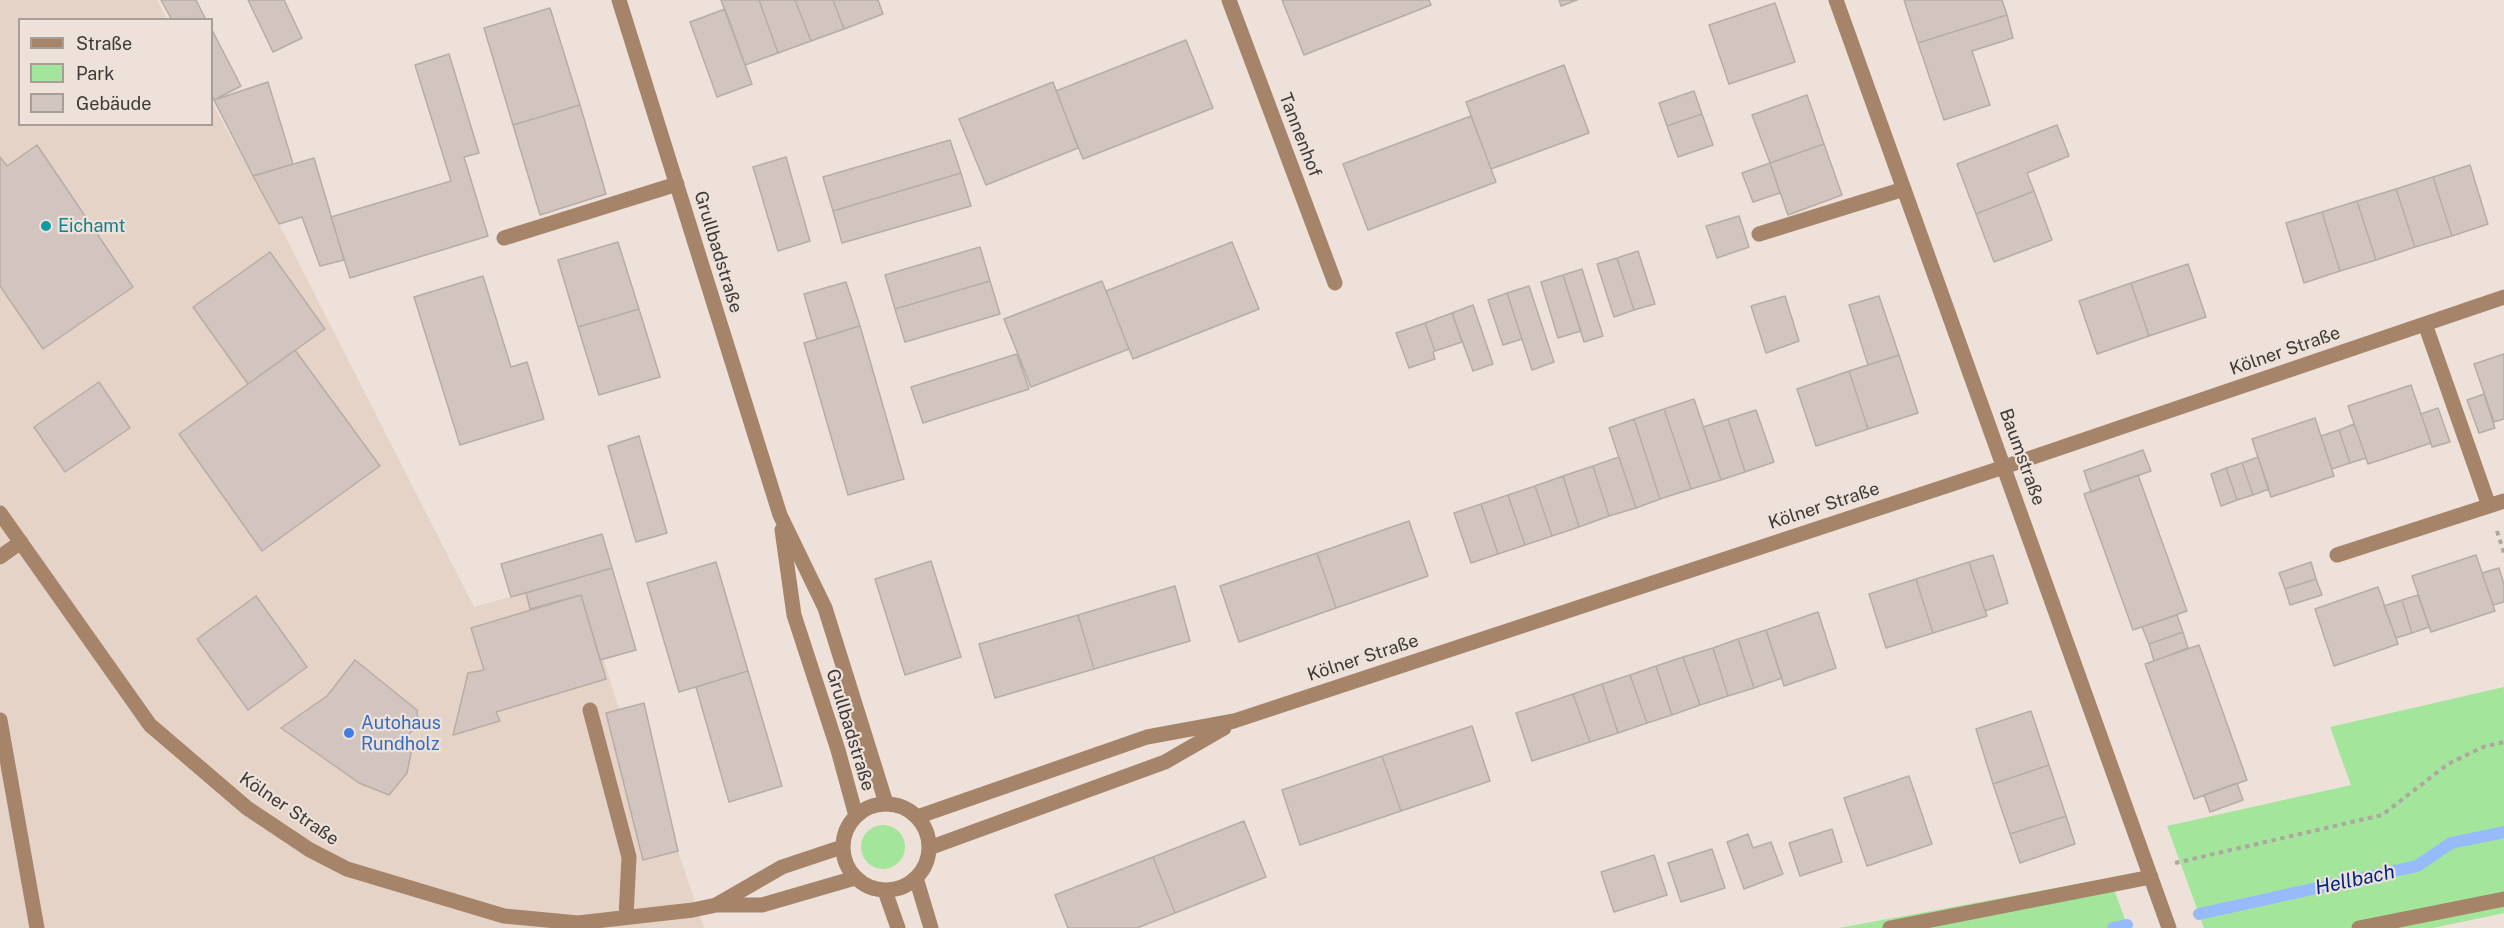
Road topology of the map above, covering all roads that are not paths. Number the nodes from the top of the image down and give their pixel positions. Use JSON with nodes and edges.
{"nodes":[{"id":1,"x":619,"y":0,"type":"edge"},
{"id":2,"x":1229,"y":0,"type":"edge"},
{"id":3,"x":1836,"y":0,"type":"edge"},
{"id":4,"x":677,"y":184,"type":"junction"},
{"id":5,"x":1904,"y":189,"type":"junction"},
{"id":6,"x":1759,"y":234,"type":"dead end"},
{"id":7,"x":504,"y":238,"type":"dead end"},
{"id":8,"x":1335,"y":284,"type":"dead end"},
{"id":9,"x":2504,"y":297,"type":"edge"},
{"id":10,"x":2425,"y":324,"type":"junction"},
{"id":11,"x":2004,"y":467,"type":"junction"},
{"id":12,"x":2504,"y":501,"type":"edge"},
{"id":13,"x":2489,"y":506,"type":"junction"},
{"id":14,"x":0,"y":513,"type":"edge"},
{"id":15,"x":780,"y":515,"type":"junction"},
{"id":16,"x":21,"y":542,"type":"junction"},
{"id":17,"x":2337,"y":555,"type":"dead end"},
{"id":18,"x":0,"y":557,"type":"edge"},
{"id":19,"x":590,"y":710,"type":"dead end"},
{"id":20,"x":0,"y":720,"type":"edge"},
{"id":21,"x":1234,"y":722,"type":"junction"},
{"id":22,"x":886,"y":803,"type":"junction"},
{"id":23,"x":856,"y":816,"type":"junction"},
{"id":24,"x":917,"y":817,"type":"junction"},
{"id":25,"x":842,"y":847,"type":"junction"},
{"id":26,"x":929,"y":848,"type":"junction"},
{"id":27,"x":2150,"y":873,"type":"junction"},
{"id":28,"x":855,"y":878,"type":"junction"},
{"id":29,"x":916,"y":878,"type":"junction"},
{"id":30,"x":885,"y":891,"type":"junction"},
{"id":31,"x":2504,"y":899,"type":"edge"},
{"id":32,"x":716,"y":905,"type":"junction"},
{"id":33,"x":626,"y":917,"type":"junction"},
{"id":34,"x":37,"y":928,"type":"edge"},
{"id":35,"x":897,"y":928,"type":"edge"},
{"id":36,"x":931,"y":928,"type":"edge"},
{"id":37,"x":1890,"y":928,"type":"edge"},
{"id":38,"x":2169,"y":928,"type":"edge"},
{"id":39,"x":2359,"y":928,"type":"edge"}],
"edges":[{"from":1,"to":4,"type":"street","name":"Grullbadstraße"},
{"from":2,"to":8,"type":"street","name":"Tannenhof"},
{"from":3,"to":5,"type":"street","name":"Baumstraße"},
{"from":4,"to":7,"type":"street"},
{"from":4,"to":15,"type":"street","name":"Grullbadstraße"},
{"from":5,"to":6,"type":"street"},
{"from":5,"to":11,"type":"street","name":"Baumstraße"},
{"from":9,"to":10,"type":"street","name":"Kölner Straße"},
{"from":10,"to":11,"type":"street","name":"Kölner Straße"},
{"from":10,"to":13,"type":"street"},
{"from":11,"to":21,"type":"street","name":"Kölner Straße"},
{"from":11,"to":27,"type":"street","name":"Baumstraße"},
{"from":12,"to":13,"type":"street"},
{"from":13,"to":17,"type":"street"},
{"from":14,"to":16,"type":"street","name":"Kölner Straße"},
{"from":15,"to":22,"type":"street","name":"Grullbadstraße"},
{"from":15,"to":23,"type":"street","name":"Grullbadstraße"},
{"from":16,"to":18,"type":"street"},
{"from":16,"to":33,"type":"street","name":"Kölner Straße"},
{"from":19,"to":33,"type":"street"},
{"from":20,"to":34,"type":"street"},
{"from":21,"to":24,"type":"street","name":"Kölner Straße"},
{"from":21,"to":26,"type":"street","name":"Kölner Straße"},
{"from":22,"to":23,"type":"street","name":"Grullbadstraße"},
{"from":22,"to":24,"type":"street","name":"Grullbadstraße"},
{"from":23,"to":25,"type":"street","name":"Grullbadstraße"},
{"from":24,"to":26,"type":"street"},
{"from":25,"to":28,"type":"street"},
{"from":25,"to":32,"type":"street","name":"Kölner Straße"},
{"from":26,"to":29,"type":"street"},
{"from":27,"to":37,"type":"street"},
{"from":27,"to":38,"type":"street","name":"Baumstraße"},
{"from":28,"to":30,"type":"street"},
{"from":28,"to":32,"type":"street","name":"Kölner Straße"},
{"from":29,"to":30,"type":"street"},
{"from":29,"to":36,"type":"street"},
{"from":30,"to":35,"type":"street"},
{"from":31,"to":39,"type":"street"},
{"from":32,"to":33,"type":"street","name":"Kölner Straße"}]}
